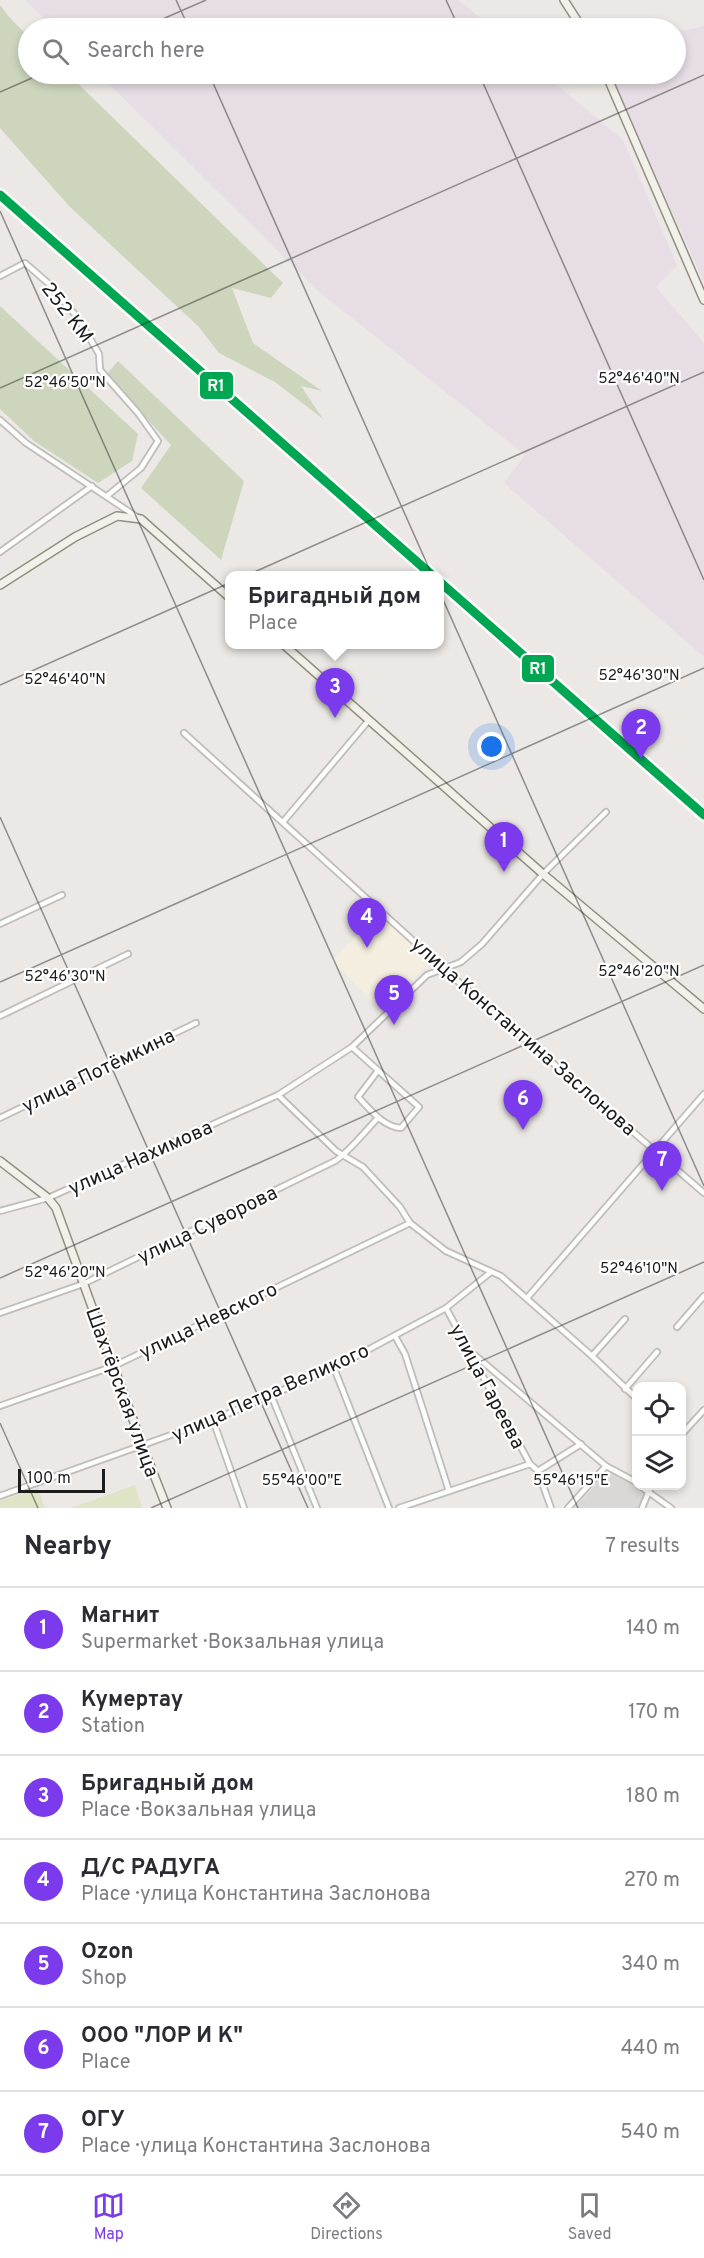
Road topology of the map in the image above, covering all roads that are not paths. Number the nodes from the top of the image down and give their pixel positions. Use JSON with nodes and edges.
{"nodes":[{"id":1,"x":564,"y":0,"type":"edge"},
{"id":2,"x":576,"y":18,"type":"edge"},
{"id":3,"x":610,"y":84,"type":"edge"},
{"id":4,"x":0,"y":276,"type":"edge"},
{"id":5,"x":704,"y":300,"type":"edge"},
{"id":6,"x":0,"y":420,"type":"edge"},
{"id":7,"x":92,"y":486,"type":"junction"},
{"id":8,"x":107,"y":496,"type":"junction"},
{"id":9,"x":141,"y":519,"type":"junction"},
{"id":10,"x":0,"y":552,"type":"edge"},
{"id":11,"x":0,"y":585,"type":"edge"},
{"id":12,"x":225,"y":594,"type":"edge"},
{"id":13,"x":288,"y":649,"type":"edge"},
{"id":14,"x":369,"y":720,"type":"junction"},
{"id":15,"x":184,"y":733,"type":"dead end"},
{"id":16,"x":606,"y":812,"type":"dead end"},
{"id":17,"x":283,"y":822,"type":"junction"},
{"id":18,"x":543,"y":874,"type":"junction"},
{"id":19,"x":62,"y":895,"type":"dead end"},
{"id":20,"x":0,"y":924,"type":"edge"},
{"id":21,"x":128,"y":954,"type":"dead end"},
{"id":22,"x":445,"y":969,"type":"junction"},
{"id":23,"x":704,"y":1009,"type":"edge"},
{"id":24,"x":0,"y":1016,"type":"edge"},
{"id":25,"x":196,"y":1023,"type":"dead end"},
{"id":26,"x":352,"y":1047,"type":"junction"},
{"id":27,"x":377,"y":1072,"type":"junction"},
{"id":28,"x":704,"y":1094,"type":"edge"},
{"id":29,"x":278,"y":1095,"type":"junction"},
{"id":30,"x":0,"y":1118,"type":"edge"},
{"id":31,"x":378,"y":1118,"type":"junction"},
{"id":32,"x":656,"y":1151,"type":"junction"},
{"id":33,"x":345,"y":1154,"type":"junction"},
{"id":34,"x":0,"y":1161,"type":"edge"},
{"id":35,"x":704,"y":1193,"type":"edge"},
{"id":36,"x":48,"y":1198,"type":"junction"},
{"id":37,"x":0,"y":1211,"type":"edge"},
{"id":38,"x":410,"y":1223,"type":"junction"},
{"id":39,"x":491,"y":1272,"type":"junction"},
{"id":40,"x":83,"y":1284,"type":"junction"},
{"id":41,"x":704,"y":1296,"type":"edge"},
{"id":42,"x":527,"y":1298,"type":"junction"},
{"id":43,"x":446,"y":1308,"type":"junction"},
{"id":44,"x":0,"y":1313,"type":"edge"},
{"id":45,"x":625,"y":1319,"type":"dead end"},
{"id":46,"x":677,"y":1327,"type":"dead end"},
{"id":47,"x":395,"y":1336,"type":"junction"},
{"id":48,"x":470,"y":1351,"type":"junction"},
{"id":49,"x":657,"y":1352,"type":"dead end"},
{"id":50,"x":592,"y":1356,"type":"junction"},
{"id":51,"x":114,"y":1366,"type":"junction"},
{"id":52,"x":334,"y":1368,"type":"junction"},
{"id":53,"x":625,"y":1389,"type":"junction"},
{"id":54,"x":271,"y":1395,"type":"junction"},
{"id":55,"x":632,"y":1395,"type":"edge"},
{"id":56,"x":0,"y":1406,"type":"edge"},
{"id":57,"x":704,"y":1410,"type":"edge"},
{"id":58,"x":213,"y":1420,"type":"junction"},
{"id":59,"x":686,"y":1430,"type":"edge"},
{"id":60,"x":580,"y":1444,"type":"junction"},
{"id":61,"x":143,"y":1447,"type":"junction"},
{"id":62,"x":530,"y":1464,"type":"junction"},
{"id":63,"x":606,"y":1466,"type":"junction"},
{"id":64,"x":538,"y":1471,"type":"junction"},
{"id":65,"x":632,"y":1480,"type":"edge"},
{"id":66,"x":646,"y":1490,"type":"edge"},
{"id":67,"x":650,"y":1490,"type":"edge"},
{"id":68,"x":449,"y":1491,"type":"junction"},
{"id":69,"x":650,"y":1494,"type":"junction"},
{"id":70,"x":0,"y":1496,"type":"edge"},
{"id":71,"x":167,"y":1508,"type":"edge"},
{"id":72,"x":244,"y":1508,"type":"edge"},
{"id":73,"x":317,"y":1508,"type":"edge"},
{"id":74,"x":389,"y":1508,"type":"edge"},
{"id":75,"x":399,"y":1508,"type":"edge"},
{"id":76,"x":551,"y":1508,"type":"edge"},
{"id":77,"x":568,"y":1508,"type":"edge"},
{"id":78,"x":642,"y":1508,"type":"edge"},
{"id":79,"x":671,"y":1508,"type":"edge"}],
"edges":[{"from":1,"to":2,"type":"main road"},
{"from":3,"to":5,"type":"main road"},
{"from":4,"to":8,"type":"street","name":"252 КМ"},
{"from":6,"to":7,"type":"street"},
{"from":7,"to":8,"type":"street"},
{"from":7,"to":10,"type":"street"},
{"from":8,"to":9,"type":"street"},
{"from":9,"to":11,"type":"main road"},
{"from":9,"to":12,"type":"main road"},
{"from":13,"to":14,"type":"main road"},
{"from":14,"to":17,"type":"street"},
{"from":14,"to":18,"type":"main road"},
{"from":15,"to":17,"type":"street","name":"улица Константина Заслонова"},
{"from":16,"to":18,"type":"street","name":"улица Нахимова"},
{"from":17,"to":22,"type":"street","name":"улица Константина Заслонова"},
{"from":18,"to":22,"type":"street","name":"улица Нахимова"},
{"from":18,"to":23,"type":"main road"},
{"from":19,"to":20,"type":"street"},
{"from":21,"to":24,"type":"street"},
{"from":22,"to":26,"type":"street","name":"улица Нахимова"},
{"from":22,"to":32,"type":"street","name":"улица Константина Заслонова"},
{"from":25,"to":30,"type":"street","name":"улица Потёмкина"},
{"from":26,"to":27,"type":"street"},
{"from":26,"to":29,"type":"street","name":"улица Нахимова"},
{"from":27,"to":31,"type":"street"},
{"from":27,"to":31,"type":"street"},
{"from":28,"to":32,"type":"street"},
{"from":29,"to":33,"type":"street"},
{"from":29,"to":36,"type":"street","name":"улица Нахимова"},
{"from":31,"to":33,"type":"street"},
{"from":32,"to":35,"type":"street","name":"улица Константина Заслонова"},
{"from":32,"to":42,"type":"street"},
{"from":33,"to":38,"type":"street"},
{"from":33,"to":40,"type":"street","name":"улица Суворова"},
{"from":34,"to":36,"type":"main road","name":"Шахтёрская улица"},
{"from":36,"to":37,"type":"street","name":"улица Нахимова"},
{"from":36,"to":40,"type":"main road","name":"Шахтёрская улица"},
{"from":38,"to":39,"type":"street"},
{"from":38,"to":51,"type":"street","name":"улица Невского"},
{"from":39,"to":42,"type":"street"},
{"from":39,"to":43,"type":"street","name":"улица Петра Великого"},
{"from":40,"to":44,"type":"street","name":"улица Суворова"},
{"from":40,"to":51,"type":"main road","name":"Шахтёрская улица"},
{"from":41,"to":46,"type":"street"},
{"from":42,"to":50,"type":"street"},
{"from":43,"to":47,"type":"street","name":"улица Петра Великого"},
{"from":43,"to":48,"type":"street","name":"улица Гареева"},
{"from":45,"to":50,"type":"street"},
{"from":47,"to":52,"type":"street","name":"улица Петра Великого"},
{"from":47,"to":68,"type":"street"},
{"from":48,"to":60,"type":"street"},
{"from":48,"to":62,"type":"street","name":"улица Гареева"},
{"from":49,"to":53,"type":"street"},
{"from":50,"to":53,"type":"street"},
{"from":51,"to":56,"type":"street","name":"улица Невского"},
{"from":51,"to":61,"type":"main road","name":"Шахтёрская улица"},
{"from":52,"to":54,"type":"street","name":"улица Петра Великого"},
{"from":52,"to":74,"type":"street"},
{"from":53,"to":55,"type":"street"},
{"from":54,"to":58,"type":"street","name":"улица Петра Великого"},
{"from":54,"to":73,"type":"street"},
{"from":57,"to":59,"type":"street"},
{"from":58,"to":61,"type":"street","name":"улица Петра Великого"},
{"from":58,"to":72,"type":"street"},
{"from":60,"to":63,"type":"street"},
{"from":60,"to":64,"type":"street"},
{"from":61,"to":70,"type":"street","name":"улица Петра Великого"},
{"from":61,"to":71,"type":"main road","name":"Шахтёрская улица"},
{"from":62,"to":64,"type":"street"},
{"from":62,"to":68,"type":"street"},
{"from":63,"to":65,"type":"street"},
{"from":63,"to":77,"type":"street"},
{"from":64,"to":76,"type":"street"},
{"from":66,"to":69,"type":"street"},
{"from":67,"to":69,"type":"street"},
{"from":68,"to":75,"type":"street"},
{"from":69,"to":78,"type":"street"},
{"from":69,"to":79,"type":"street"}]}
